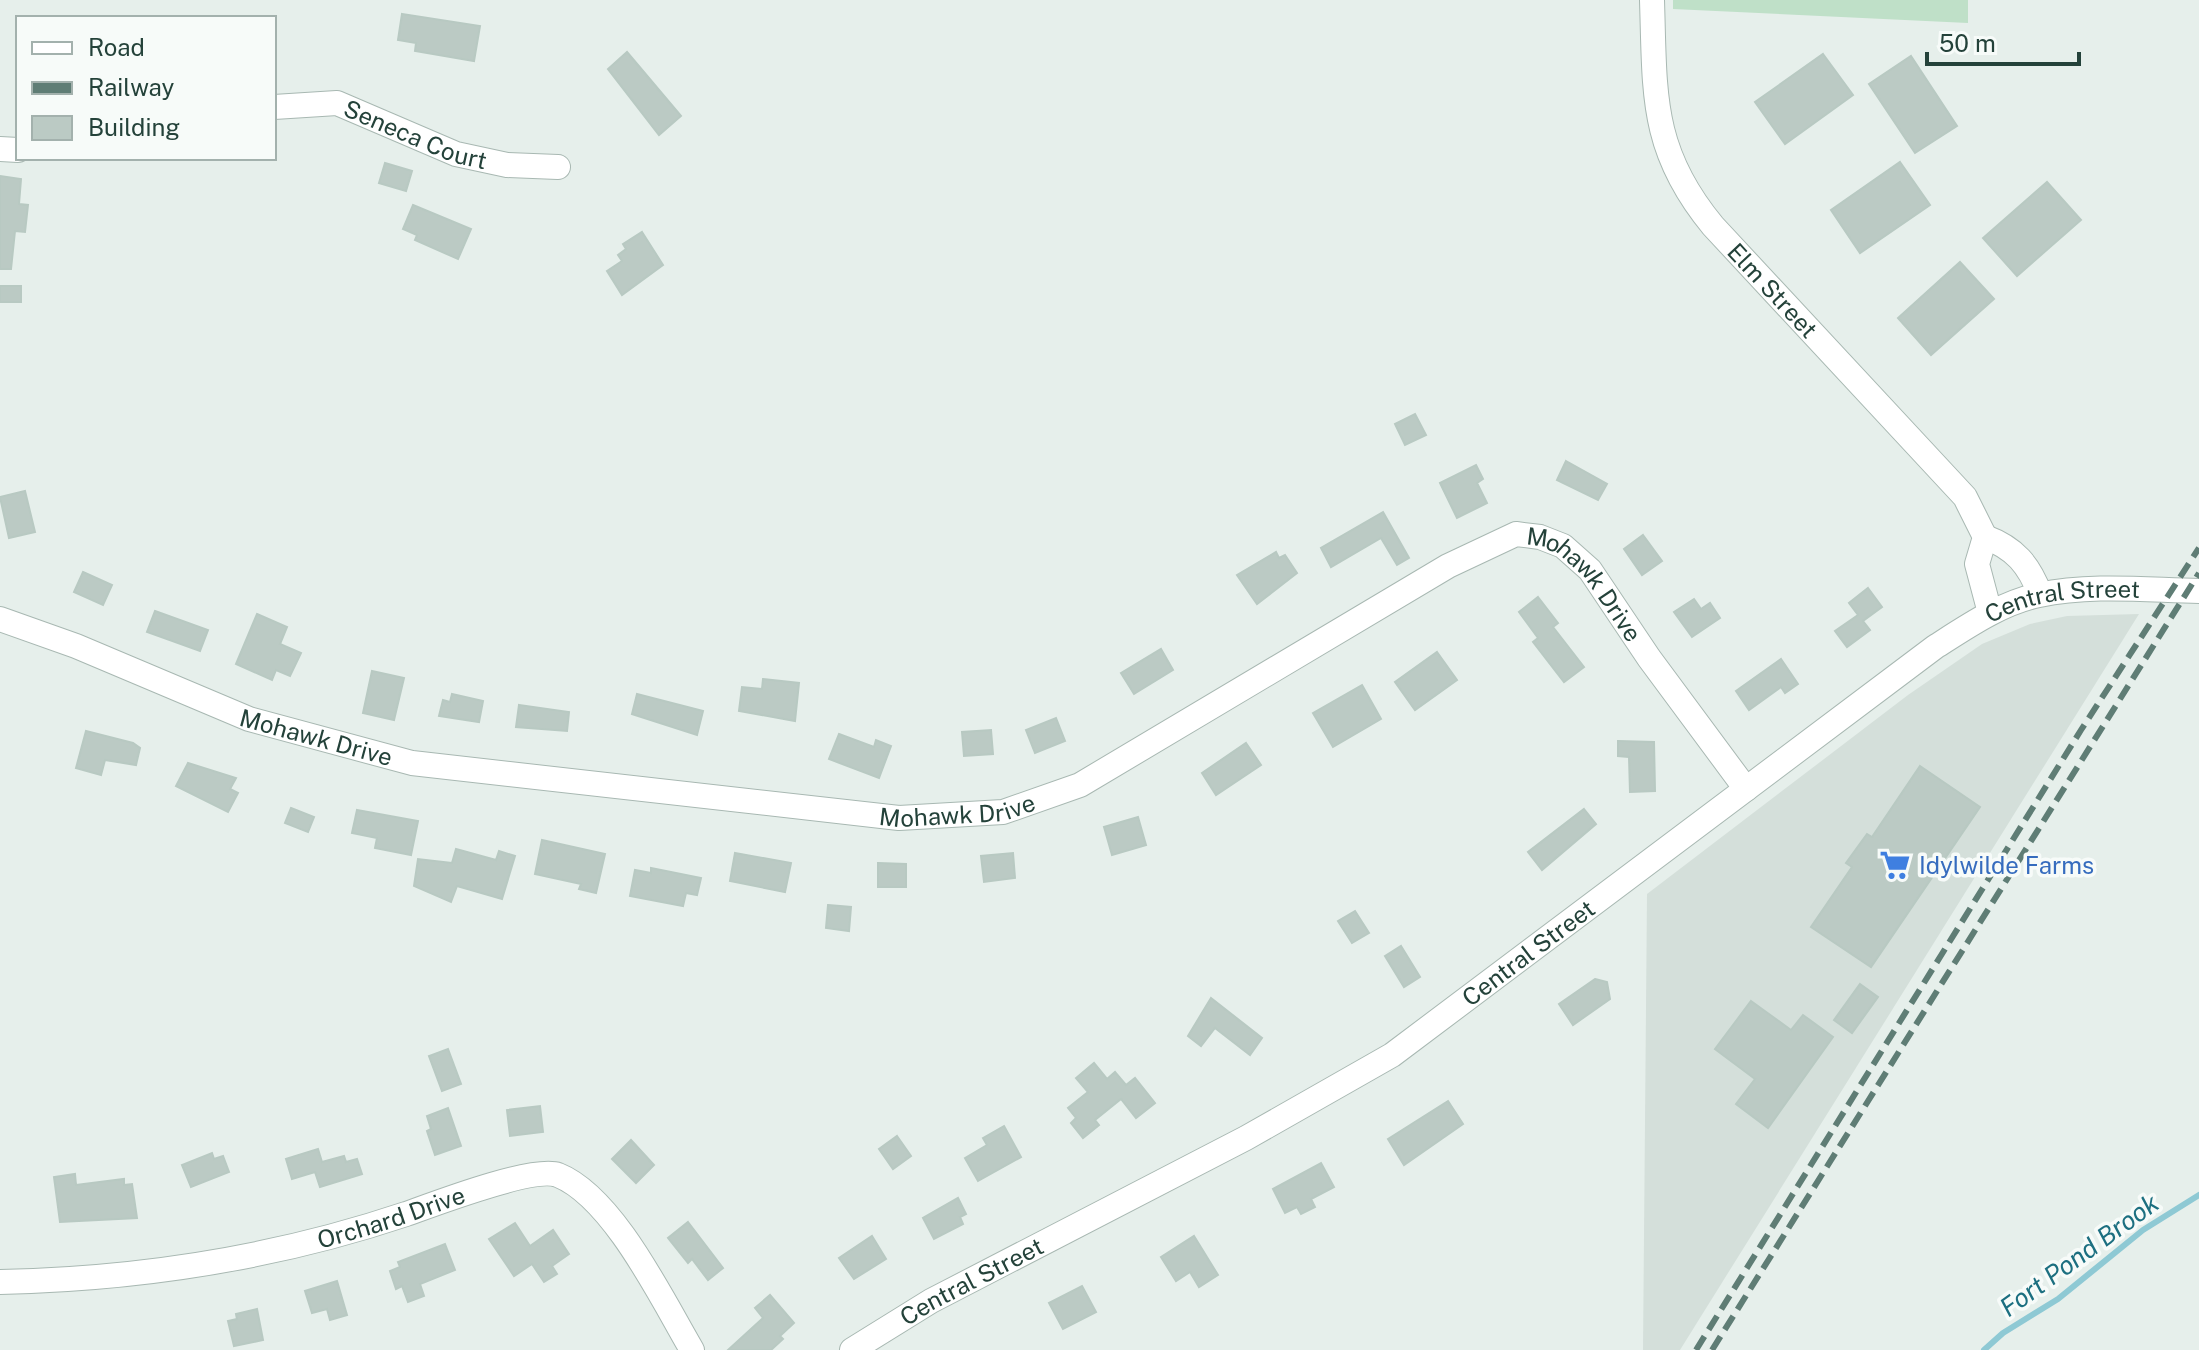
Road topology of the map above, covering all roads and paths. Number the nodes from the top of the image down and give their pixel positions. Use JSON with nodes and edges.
{"nodes":[{"id":1,"x":1652,"y":0,"type":"edge"},
{"id":2,"x":276,"y":107,"type":"edge"},
{"id":3,"x":558,"y":167,"type":"dead end"},
{"id":4,"x":1985,"y":537,"type":"junction"},
{"id":5,"x":2199,"y":591,"type":"edge"},
{"id":6,"x":2040,"y":594,"type":"junction"},
{"id":7,"x":1990,"y":613,"type":"junction"},
{"id":8,"x":0,"y":619,"type":"edge"},
{"id":9,"x":1746,"y":789,"type":"junction"},
{"id":10,"x":0,"y":1282,"type":"edge"},
{"id":11,"x":692,"y":1350,"type":"edge"},
{"id":12,"x":852,"y":1350,"type":"edge"}],
"edges":[{"from":1,"to":4,"type":"street","name":"Elm Street"},
{"from":2,"to":3,"type":"street","name":"Seneca Court"},
{"from":4,"to":6,"type":"street"},
{"from":4,"to":7,"type":"street"},
{"from":5,"to":6,"type":"street","name":"Central Street"},
{"from":6,"to":7,"type":"street","name":"Central Street"},
{"from":7,"to":9,"type":"street","name":"Central Street"},
{"from":8,"to":9,"type":"street","name":"Mohawk Drive"},
{"from":9,"to":12,"type":"street","name":"Central Street"},
{"from":10,"to":11,"type":"street","name":"Orchard Drive"}]}
